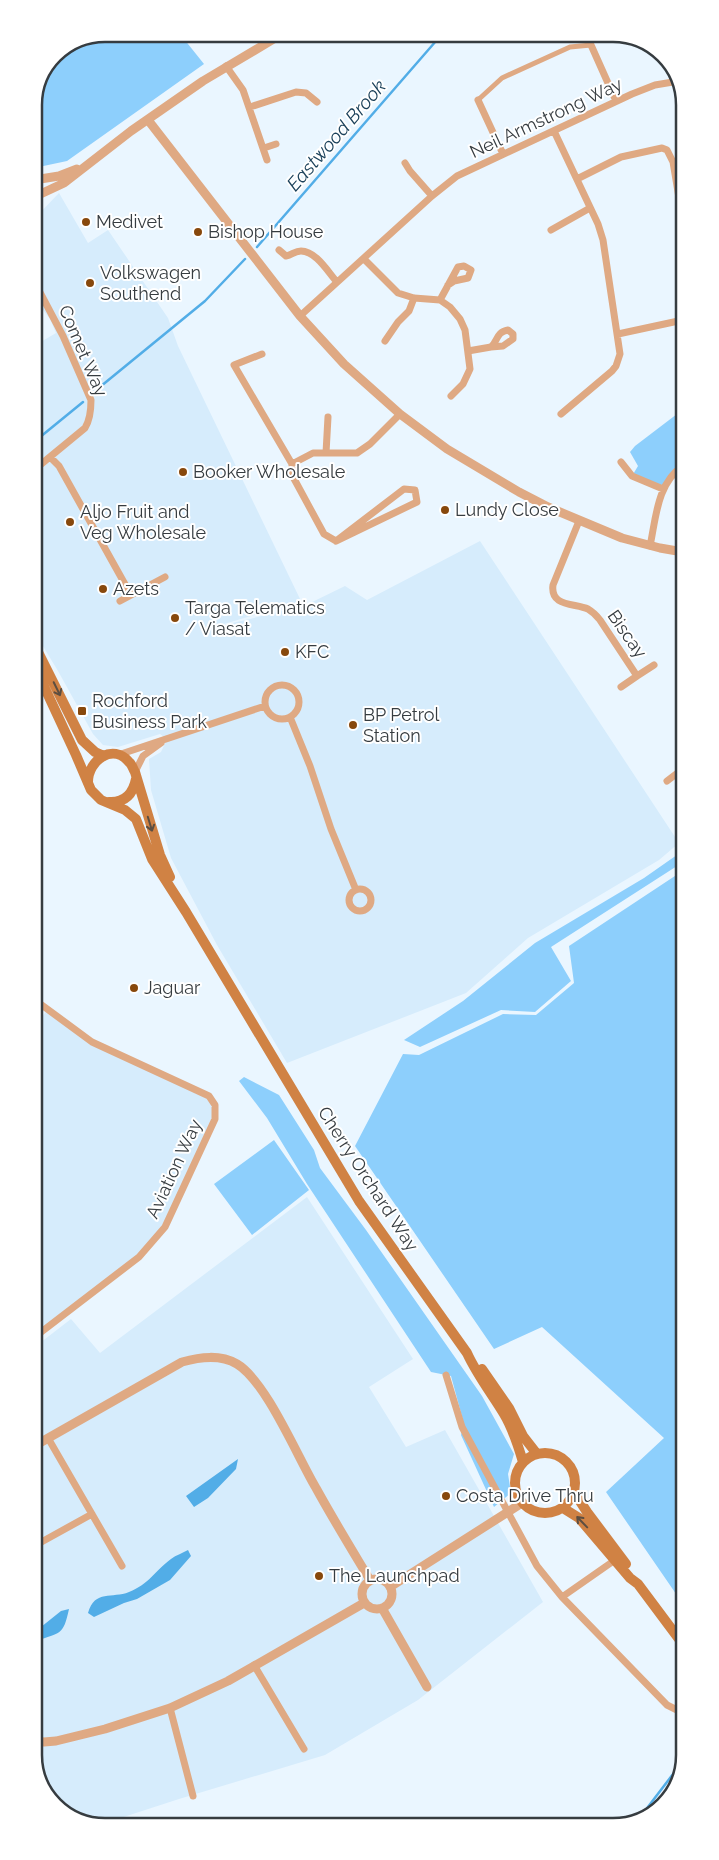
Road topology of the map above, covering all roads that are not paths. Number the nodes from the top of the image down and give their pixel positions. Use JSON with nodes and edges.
{"nodes":[{"id":1,"x":267,"y":42,"type":"edge"},
{"id":2,"x":591,"y":45,"type":"joint"},
{"id":3,"x":226,"y":66,"type":"junction"},
{"id":4,"x":672,"y":82,"type":"edge"},
{"id":5,"x":478,"y":100,"type":"joint"},
{"id":6,"x":616,"y":101,"type":"junction"},
{"id":7,"x":317,"y":102,"type":"dead end"},
{"id":8,"x":250,"y":107,"type":"junction"},
{"id":9,"x":148,"y":120,"type":"junction"},
{"id":10,"x":554,"y":131,"type":"junction"},
{"id":11,"x":276,"y":144,"type":"dead end"},
{"id":12,"x":264,"y":148,"type":"junction"},
{"id":13,"x":503,"y":154,"type":"junction"},
{"id":14,"x":97,"y":158,"type":"junction"},
{"id":15,"x":268,"y":160,"type":"dead end"},
{"id":16,"x":405,"y":163,"type":"dead end"},
{"id":17,"x":43,"y":178,"type":"edge"},
{"id":18,"x":577,"y":179,"type":"junction"},
{"id":19,"x":676,"y":183,"type":"edge"},
{"id":20,"x":43,"y":193,"type":"edge"},
{"id":21,"x":432,"y":196,"type":"junction"},
{"id":22,"x":590,"y":208,"type":"junction"},
{"id":23,"x":552,"y":230,"type":"dead end"},
{"id":24,"x":279,"y":250,"type":"dead end"},
{"id":25,"x":364,"y":259,"type":"junction"},
{"id":26,"x":337,"y":282,"type":"junction"},
{"id":27,"x":448,"y":285,"type":"dead end"},
{"id":28,"x":43,"y":298,"type":"edge"},
{"id":29,"x":414,"y":298,"type":"junction"},
{"id":30,"x":440,"y":300,"type":"junction"},
{"id":31,"x":300,"y":316,"type":"junction"},
{"id":32,"x":676,"y":322,"type":"edge"},
{"id":33,"x":618,"y":334,"type":"junction"},
{"id":34,"x":385,"y":341,"type":"dead end"},
{"id":35,"x":491,"y":348,"type":"dead end"},
{"id":36,"x":468,"y":350,"type":"junction"},
{"id":37,"x":262,"y":354,"type":"dead end"},
{"id":38,"x":450,"y":396,"type":"dead end"},
{"id":39,"x":400,"y":414,"type":"junction"},
{"id":40,"x":561,"y":414,"type":"dead end"},
{"id":41,"x":328,"y":418,"type":"dead end"},
{"id":42,"x":326,"y":453,"type":"junction"},
{"id":43,"x":50,"y":457,"type":"junction"},
{"id":44,"x":621,"y":462,"type":"dead end"},
{"id":45,"x":43,"y":463,"type":"edge"},
{"id":46,"x":292,"y":464,"type":"junction"},
{"id":47,"x":676,"y":472,"type":"edge"},
{"id":48,"x":663,"y":489,"type":"junction"},
{"id":49,"x":579,"y":521,"type":"junction"},
{"id":50,"x":336,"y":541,"type":"junction"},
{"id":51,"x":650,"y":546,"type":"junction"},
{"id":52,"x":676,"y":551,"type":"edge"},
{"id":53,"x":165,"y":577,"type":"dead end"},
{"id":54,"x":131,"y":595,"type":"junction"},
{"id":55,"x":120,"y":601,"type":"dead end"},
{"id":56,"x":43,"y":661,"type":"edge"},
{"id":57,"x":654,"y":665,"type":"dead end"},
{"id":58,"x":637,"y":676,"type":"junction"},
{"id":59,"x":43,"y":684,"type":"edge"},
{"id":60,"x":621,"y":687,"type":"dead end"},
{"id":61,"x":265,"y":706,"type":"junction"},
{"id":62,"x":290,"y":717,"type":"junction"},
{"id":63,"x":167,"y":739,"type":"junction"},
{"id":64,"x":117,"y":755,"type":"junction"},
{"id":65,"x":104,"y":756,"type":"junction"},
{"id":66,"x":676,"y":774,"type":"edge"},
{"id":67,"x":136,"y":775,"type":"junction"},
{"id":68,"x":667,"y":781,"type":"dead end"},
{"id":69,"x":88,"y":783,"type":"junction"},
{"id":70,"x":107,"y":802,"type":"junction"},
{"id":71,"x":356,"y":890,"type":"dead end"},
{"id":72,"x":186,"y":912,"type":"junction"},
{"id":73,"x":42,"y":1005,"type":"edge"},
{"id":74,"x":42,"y":1331,"type":"edge"},
{"id":75,"x":468,"y":1354,"type":"junction"},
{"id":76,"x":446,"y":1375,"type":"dead end"},
{"id":77,"x":48,"y":1438,"type":"junction"},
{"id":78,"x":42,"y":1441,"type":"edge"},
{"id":79,"x":537,"y":1454,"type":"junction"},
{"id":80,"x":523,"y":1462,"type":"junction"},
{"id":81,"x":574,"y":1492,"type":"junction"},
{"id":82,"x":522,"y":1503,"type":"junction"},
{"id":83,"x":563,"y":1508,"type":"junction"},
{"id":84,"x":508,"y":1512,"type":"junction"},
{"id":85,"x":92,"y":1514,"type":"junction"},
{"id":86,"x":42,"y":1542,"type":"edge"},
{"id":87,"x":615,"y":1560,"type":"junction"},
{"id":88,"x":122,"y":1566,"type":"dead end"},
{"id":89,"x":370,"y":1580,"type":"junction"},
{"id":90,"x":638,"y":1584,"type":"junction"},
{"id":91,"x":390,"y":1586,"type":"junction"},
{"id":92,"x":562,"y":1597,"type":"junction"},
{"id":93,"x":364,"y":1602,"type":"junction"},
{"id":94,"x":382,"y":1608,"type":"junction"},
{"id":95,"x":676,"y":1635,"type":"edge"},
{"id":96,"x":254,"y":1665,"type":"junction"},
{"id":97,"x":427,"y":1687,"type":"dead end"},
{"id":98,"x":170,"y":1708,"type":"junction"},
{"id":99,"x":676,"y":1710,"type":"edge"},
{"id":100,"x":42,"y":1742,"type":"edge"},
{"id":101,"x":304,"y":1749,"type":"dead end"},
{"id":102,"x":193,"y":1796,"type":"dead end"}],
"edges":[{"from":1,"to":3,"type":"street"},
{"from":2,"to":5,"type":"street"},
{"from":2,"to":6,"type":"street"},
{"from":3,"to":8,"type":"street"},
{"from":3,"to":9,"type":"street"},
{"from":4,"to":6,"type":"street","name":"Neil Armstrong Way"},
{"from":5,"to":13,"type":"street"},
{"from":6,"to":10,"type":"street","name":"Neil Armstrong Way"},
{"from":7,"to":8,"type":"street"},
{"from":8,"to":12,"type":"street"},
{"from":9,"to":14,"type":"street"},
{"from":9,"to":31,"type":"street"},
{"from":10,"to":13,"type":"street","name":"Neil Armstrong Way"},
{"from":10,"to":18,"type":"street"},
{"from":11,"to":12,"type":"street"},
{"from":12,"to":15,"type":"street"},
{"from":13,"to":21,"type":"street","name":"Neil Armstrong Way"},
{"from":14,"to":17,"type":"street"},
{"from":14,"to":20,"type":"street"},
{"from":16,"to":21,"type":"street"},
{"from":18,"to":19,"type":"street"},
{"from":18,"to":22,"type":"street"},
{"from":21,"to":25,"type":"street","name":"Neil Armstrong Way"},
{"from":22,"to":23,"type":"street"},
{"from":22,"to":33,"type":"street"},
{"from":24,"to":26,"type":"street"},
{"from":25,"to":26,"type":"street","name":"Neil Armstrong Way"},
{"from":25,"to":29,"type":"street"},
{"from":26,"to":31,"type":"street","name":"Neil Armstrong Way"},
{"from":27,"to":30,"type":"street"},
{"from":28,"to":43,"type":"street","name":"Comet Way"},
{"from":29,"to":30,"type":"street"},
{"from":29,"to":34,"type":"street"},
{"from":30,"to":36,"type":"street"},
{"from":31,"to":39,"type":"street"},
{"from":32,"to":33,"type":"street"},
{"from":33,"to":40,"type":"street"},
{"from":35,"to":36,"type":"street"},
{"from":36,"to":38,"type":"street"},
{"from":37,"to":46,"type":"street"},
{"from":39,"to":42,"type":"street"},
{"from":39,"to":49,"type":"street"},
{"from":41,"to":42,"type":"street"},
{"from":42,"to":46,"type":"street"},
{"from":43,"to":45,"type":"street","name":"Comet Way"},
{"from":43,"to":54,"type":"street"},
{"from":44,"to":48,"type":"street"},
{"from":46,"to":50,"type":"street"},
{"from":47,"to":48,"type":"street"},
{"from":48,"to":51,"type":"street"},
{"from":49,"to":51,"type":"street"},
{"from":49,"to":58,"type":"street","name":"Biscay"},
{"from":50,"to":50,"type":"street"},
{"from":51,"to":52,"type":"street"},
{"from":53,"to":54,"type":"street"},
{"from":54,"to":55,"type":"street"},
{"from":56,"to":65,"type":"main road","one_way":true},
{"from":57,"to":58,"type":"street","name":"Biscay"},
{"from":58,"to":60,"type":"street","name":"Biscay"},
{"from":59,"to":69,"type":"main road","name":"Cherry Orchard Way"},
{"from":61,"to":62,"type":"street"},
{"from":61,"to":62,"type":"street"},
{"from":61,"to":63,"type":"street"},
{"from":62,"to":71,"type":"street"},
{"from":63,"to":64,"type":"street"},
{"from":63,"to":67,"type":"street"},
{"from":64,"to":65,"type":"main road"},
{"from":64,"to":67,"type":"main road","name":"Cherry Orchard Way"},
{"from":65,"to":69,"type":"main road"},
{"from":66,"to":68,"type":"street"},
{"from":67,"to":70,"type":"main road"},
{"from":67,"to":72,"type":"main road","name":"Cherry Orchard Way","one_way":true},
{"from":69,"to":70,"type":"main road","name":"Cherry Orchard Way"},
{"from":70,"to":72,"type":"main road","name":"Cherry Orchard Way"},
{"from":72,"to":75,"type":"main road","name":"Cherry Orchard Way"},
{"from":73,"to":74,"type":"street","name":"Aviation Way"},
{"from":75,"to":79,"type":"main road"},
{"from":75,"to":80,"type":"main road","name":"Cherry Orchard Way"},
{"from":76,"to":84,"type":"street"},
{"from":77,"to":78,"type":"street"},
{"from":77,"to":85,"type":"street"},
{"from":77,"to":89,"type":"street"},
{"from":79,"to":80,"type":"main road"},
{"from":79,"to":81,"type":"main road"},
{"from":80,"to":82,"type":"main road"},
{"from":81,"to":83,"type":"main road"},
{"from":81,"to":90,"type":"main road"},
{"from":82,"to":83,"type":"main road"},
{"from":82,"to":84,"type":"street"},
{"from":87,"to":83,"type":"main road","one_way":true},
{"from":84,"to":91,"type":"street"},
{"from":84,"to":92,"type":"street"},
{"from":85,"to":86,"type":"street"},
{"from":85,"to":88,"type":"street"},
{"from":87,"to":90,"type":"main road"},
{"from":87,"to":92,"type":"street"},
{"from":89,"to":91,"type":"street"},
{"from":89,"to":93,"type":"street"},
{"from":90,"to":95,"type":"main road"},
{"from":91,"to":94,"type":"street"},
{"from":92,"to":99,"type":"street"},
{"from":93,"to":94,"type":"street"},
{"from":93,"to":96,"type":"street"},
{"from":94,"to":97,"type":"street"},
{"from":96,"to":98,"type":"street"},
{"from":96,"to":101,"type":"street"},
{"from":98,"to":100,"type":"street"},
{"from":98,"to":102,"type":"street"}]}
